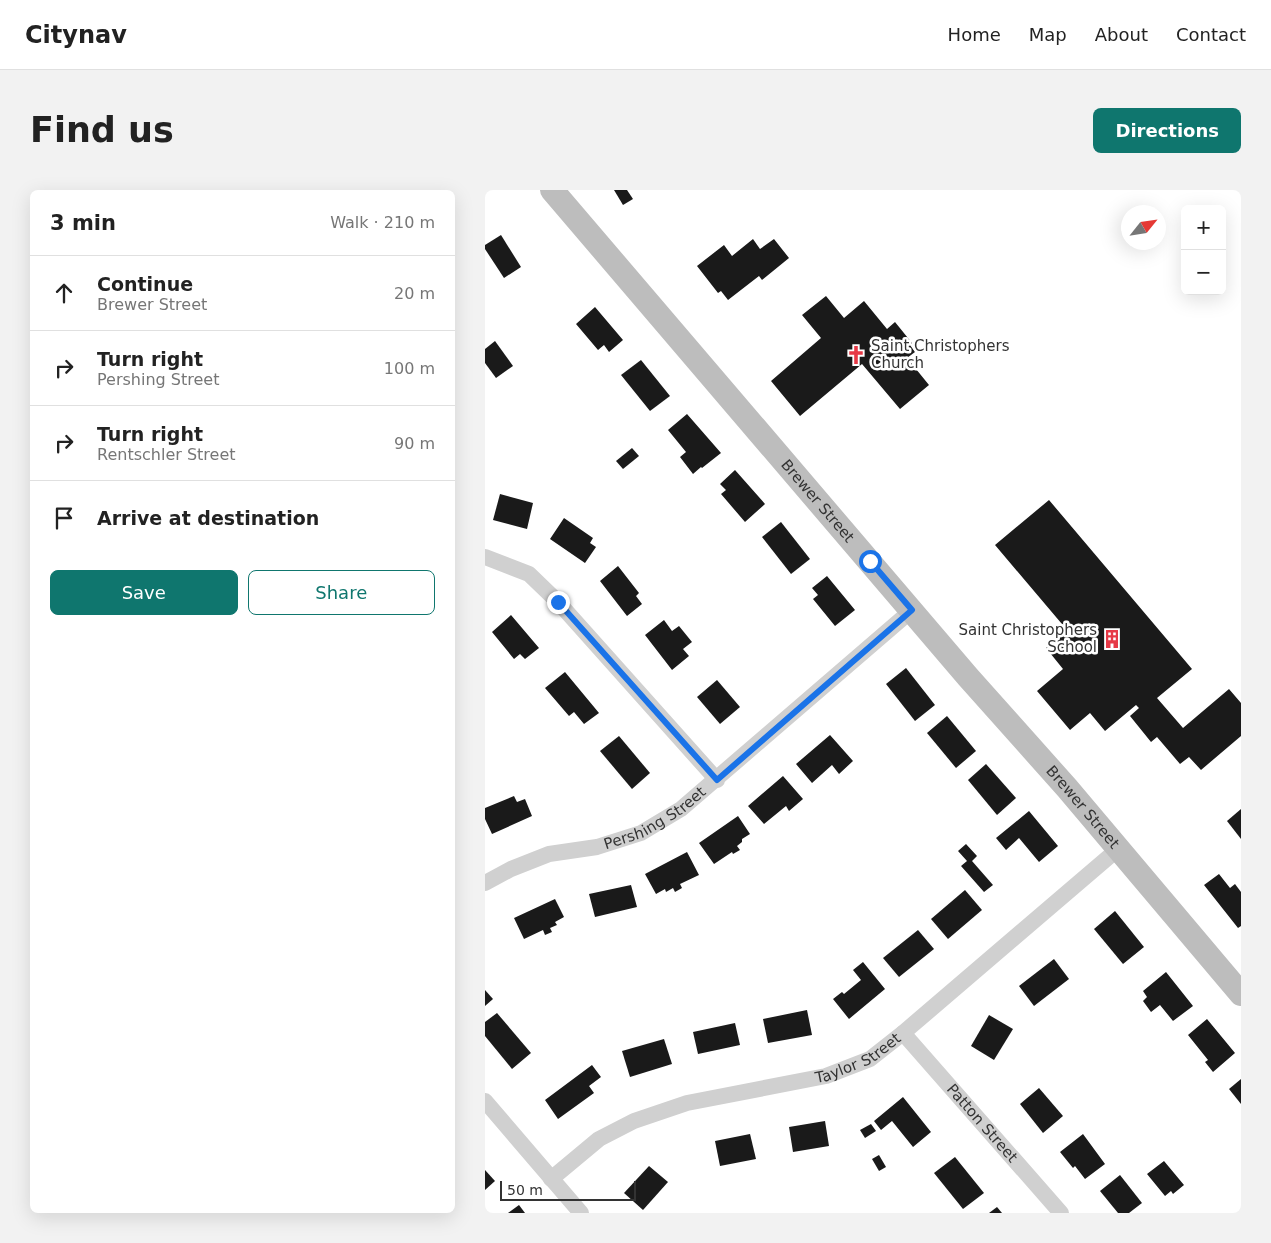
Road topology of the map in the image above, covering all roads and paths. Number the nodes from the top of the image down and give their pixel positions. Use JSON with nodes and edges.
{"nodes":[{"id":1,"x":552,"y":190,"type":"edge"},
{"id":2,"x":485,"y":557,"type":"edge"},
{"id":3,"x":912,"y":610,"type":"junction"},
{"id":4,"x":717,"y":780,"type":"junction"},
{"id":5,"x":1118,"y":849,"type":"junction"},
{"id":6,"x":485,"y":883,"type":"edge"},
{"id":7,"x":1238,"y":985,"type":"edge"},
{"id":8,"x":903,"y":1033,"type":"junction"},
{"id":9,"x":485,"y":1101,"type":"edge"},
{"id":10,"x":551,"y":1179,"type":"junction"},
{"id":11,"x":581,"y":1213,"type":"edge"},
{"id":12,"x":1061,"y":1213,"type":"edge"}],
"edges":[{"from":1,"to":3,"type":"street","name":"Brewer Street"},
{"from":2,"to":4,"type":"street"},
{"from":3,"to":4,"type":"street","name":"Pershing Street"},
{"from":3,"to":5,"type":"street","name":"Brewer Street"},
{"from":4,"to":6,"type":"street","name":"Pershing Street"},
{"from":5,"to":7,"type":"street","name":"Brewer Street"},
{"from":5,"to":8,"type":"street","name":"Taylor Street"},
{"from":8,"to":10,"type":"street","name":"Taylor Street"},
{"from":8,"to":12,"type":"street","name":"Patton Street"},
{"from":9,"to":10,"type":"street"},
{"from":10,"to":11,"type":"street"}]}
